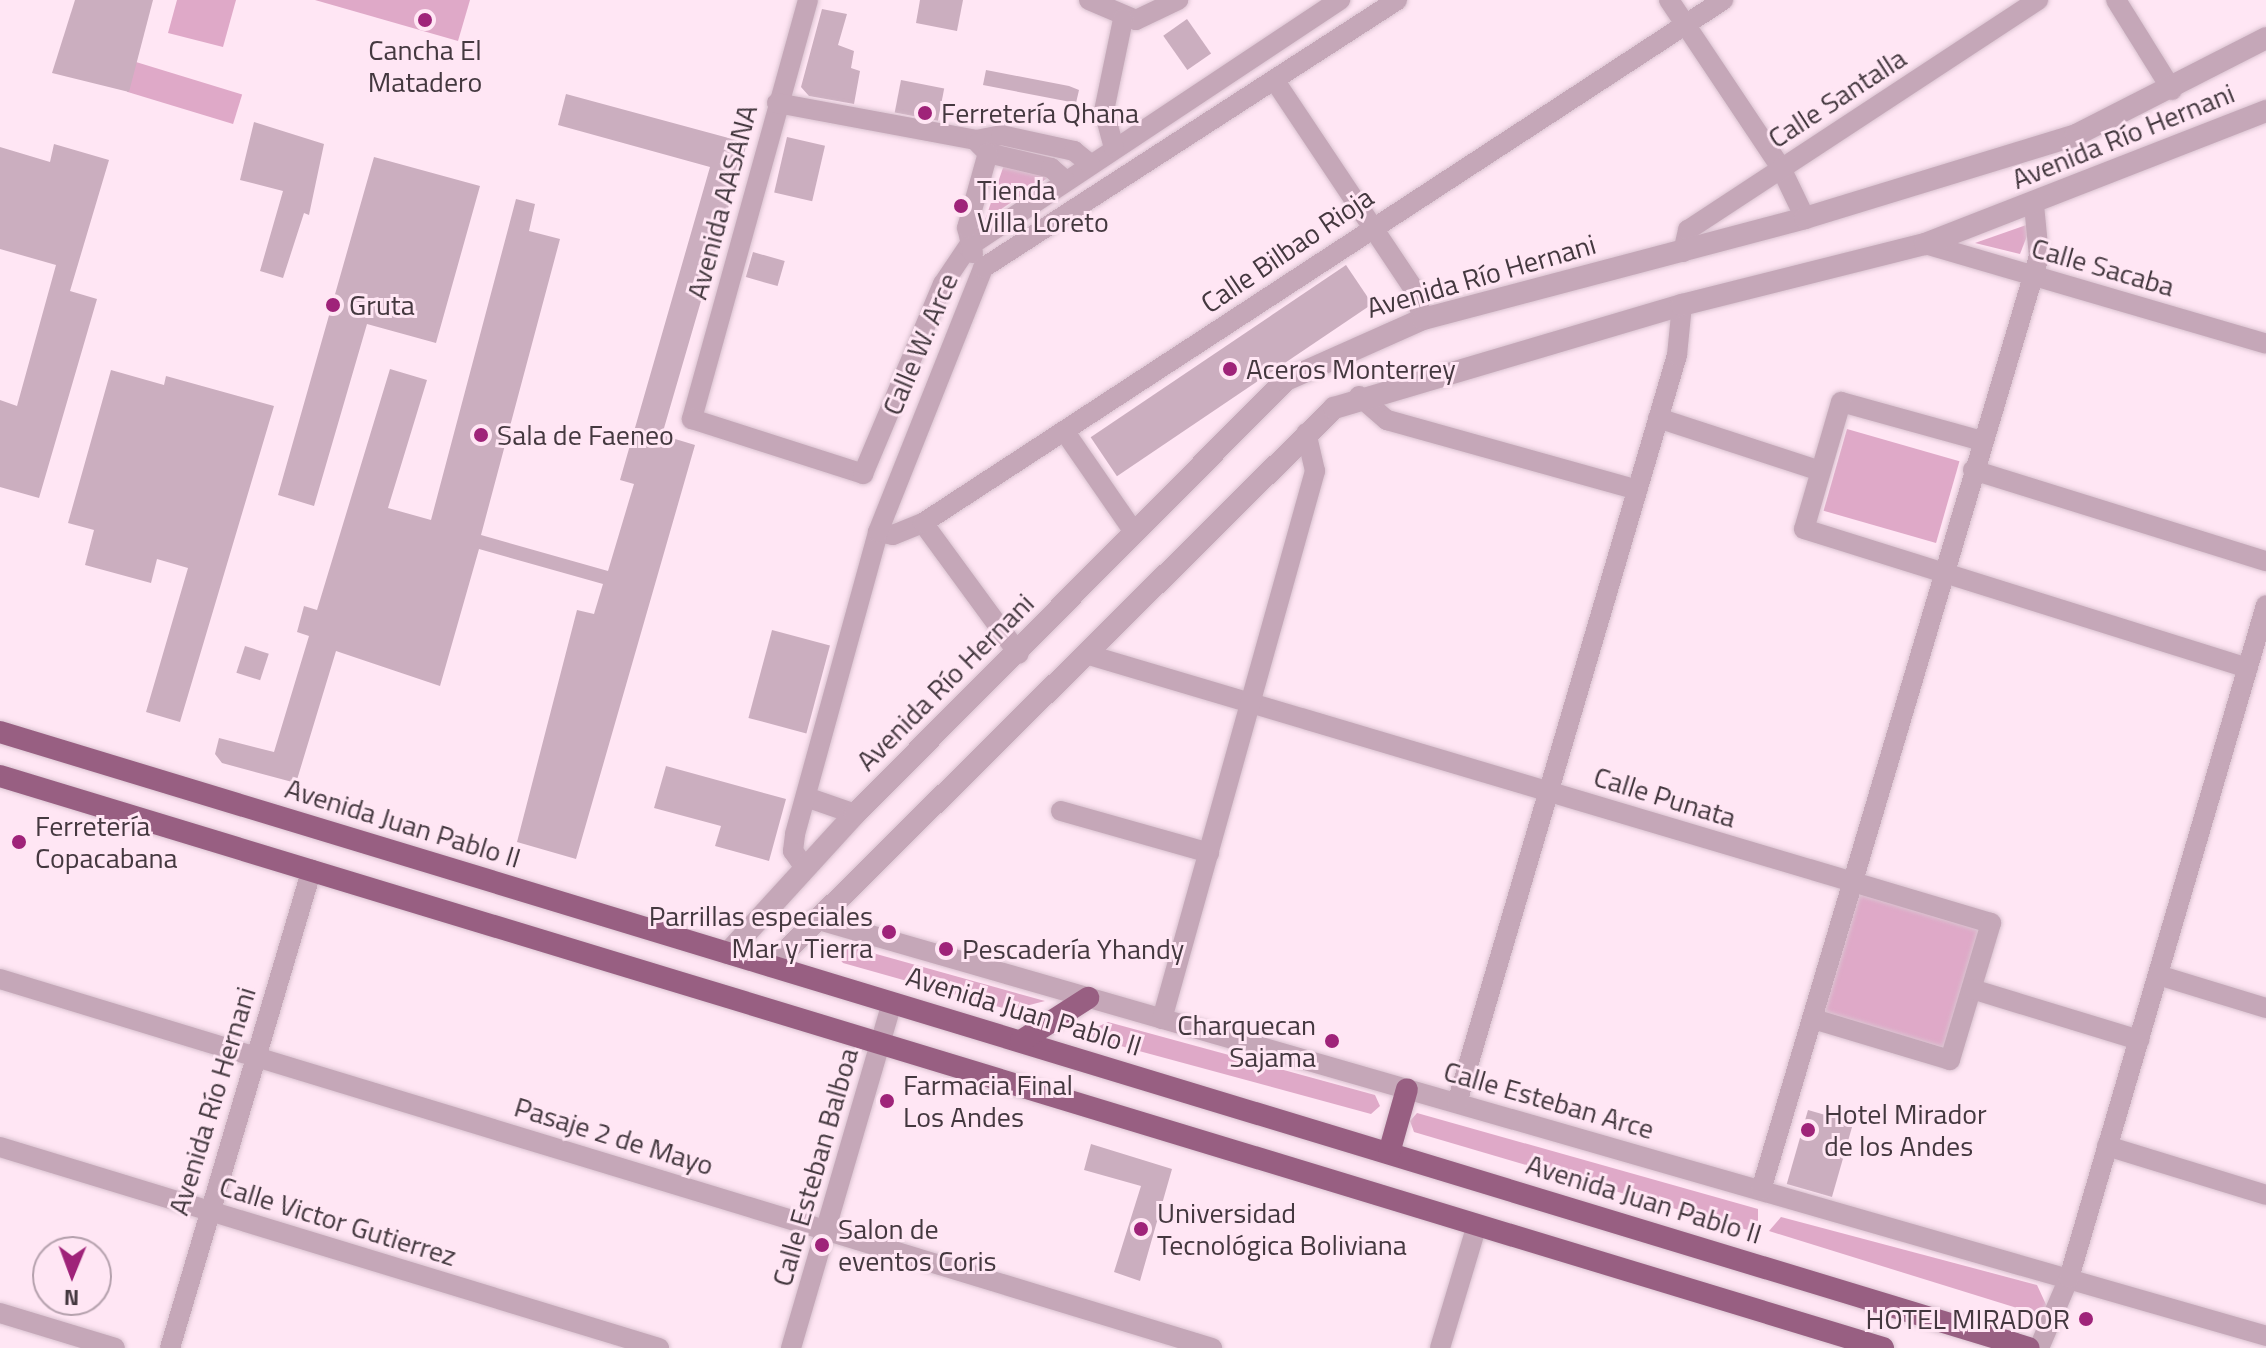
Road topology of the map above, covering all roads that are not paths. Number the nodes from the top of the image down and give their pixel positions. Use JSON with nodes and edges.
{"nodes":[{"id":1,"x":808,"y":0,"type":"edge"},
{"id":2,"x":1089,"y":0,"type":"edge"},
{"id":3,"x":1178,"y":0,"type":"edge"},
{"id":4,"x":1340,"y":0,"type":"edge"},
{"id":5,"x":1397,"y":0,"type":"edge"},
{"id":6,"x":1669,"y":0,"type":"edge"},
{"id":7,"x":1723,"y":0,"type":"edge"},
{"id":8,"x":2038,"y":0,"type":"edge"},
{"id":9,"x":2116,"y":0,"type":"edge"},
{"id":10,"x":1123,"y":19,"type":"junction"},
{"id":11,"x":1686,"y":25,"type":"junction"},
{"id":12,"x":2266,"y":38,"type":"edge"},
{"id":13,"x":1275,"y":81,"type":"junction"},
{"id":14,"x":2172,"y":90,"type":"junction"},
{"id":15,"x":777,"y":103,"type":"junction"},
{"id":16,"x":2266,"y":111,"type":"edge"},
{"id":17,"x":982,"y":147,"type":"junction"},
{"id":18,"x":1114,"y":148,"type":"junction"},
{"id":19,"x":1090,"y":164,"type":"junction"},
{"id":20,"x":1781,"y":168,"type":"junction"},
{"id":21,"x":1065,"y":180,"type":"junction"},
{"id":22,"x":2034,"y":205,"type":"junction"},
{"id":23,"x":1805,"y":218,"type":"junction"},
{"id":24,"x":1372,"y":226,"type":"junction"},
{"id":25,"x":1925,"y":244,"type":"junction"},
{"id":26,"x":968,"y":247,"type":"junction"},
{"id":27,"x":1683,"y":252,"type":"junction"},
{"id":28,"x":983,"y":268,"type":"junction"},
{"id":29,"x":2033,"y":276,"type":"junction"},
{"id":30,"x":1682,"y":305,"type":"junction"},
{"id":31,"x":1423,"y":319,"type":"junction"},
{"id":32,"x":2266,"y":344,"type":"edge"},
{"id":33,"x":1359,"y":396,"type":"junction"},
{"id":34,"x":1658,"y":418,"type":"junction"},
{"id":35,"x":1065,"y":432,"type":"junction"},
{"id":36,"x":1306,"y":433,"type":"junction"},
{"id":37,"x":1982,"y":441,"type":"junction"},
{"id":38,"x":1973,"y":470,"type":"junction"},
{"id":39,"x":1820,"y":471,"type":"junction"},
{"id":40,"x":863,"y":474,"type":"joint"},
{"id":41,"x":1637,"y":490,"type":"junction"},
{"id":42,"x":923,"y":523,"type":"junction"},
{"id":43,"x":878,"y":532,"type":"junction"},
{"id":44,"x":1134,"y":532,"type":"junction"},
{"id":45,"x":2266,"y":561,"type":"edge"},
{"id":46,"x":1946,"y":574,"type":"junction"},
{"id":47,"x":2266,"y":607,"type":"edge"},
{"id":48,"x":1019,"y":654,"type":"junction"},
{"id":49,"x":1089,"y":655,"type":"junction"},
{"id":50,"x":2248,"y":668,"type":"junction"},
{"id":51,"x":1250,"y":703,"type":"junction"},
{"id":52,"x":0,"y":732,"type":"edge"},
{"id":53,"x":0,"y":776,"type":"edge"},
{"id":54,"x":1545,"y":791,"type":"junction"},
{"id":55,"x":806,"y":797,"type":"junction"},
{"id":56,"x":1061,"y":811,"type":"dead end"},
{"id":57,"x":855,"y":814,"type":"junction"},
{"id":58,"x":1209,"y":853,"type":"junction"},
{"id":59,"x":805,"y":868,"type":"junction"},
{"id":60,"x":312,"y":870,"type":"junction"},
{"id":61,"x":1852,"y":882,"type":"junction"},
{"id":62,"x":815,"y":919,"type":"junction"},
{"id":63,"x":728,"y":953,"type":"junction"},
{"id":64,"x":771,"y":966,"type":"junction"},
{"id":65,"x":2158,"y":975,"type":"junction"},
{"id":66,"x":0,"y":979,"type":"edge"},
{"id":67,"x":1972,"y":989,"type":"junction"},
{"id":68,"x":1088,"y":998,"type":"junction"},
{"id":69,"x":892,"y":1002,"type":"junction"},
{"id":70,"x":2266,"y":1008,"type":"edge"},
{"id":71,"x":1162,"y":1019,"type":"junction"},
{"id":72,"x":1813,"y":1019,"type":"junction"},
{"id":73,"x":2139,"y":1040,"type":"junction"},
{"id":74,"x":1021,"y":1041,"type":"junction"},
{"id":75,"x":880,"y":1044,"type":"junction"},
{"id":76,"x":256,"y":1059,"type":"junction"},
{"id":77,"x":1407,"y":1089,"type":"junction"},
{"id":78,"x":1457,"y":1103,"type":"junction"},
{"id":79,"x":2107,"y":1146,"type":"junction"},
{"id":80,"x":0,"y":1147,"type":"edge"},
{"id":81,"x":1389,"y":1153,"type":"junction"},
{"id":82,"x":1761,"y":1190,"type":"junction"},
{"id":83,"x":2266,"y":1195,"type":"edge"},
{"id":84,"x":211,"y":1211,"type":"junction"},
{"id":85,"x":1477,"y":1225,"type":"junction"},
{"id":86,"x":826,"y":1229,"type":"junction"},
{"id":87,"x":2069,"y":1278,"type":"junction"},
{"id":88,"x":0,"y":1313,"type":"edge"},
{"id":89,"x":2266,"y":1336,"type":"edge"},
{"id":90,"x":115,"y":1348,"type":"edge"},
{"id":91,"x":170,"y":1348,"type":"edge"},
{"id":92,"x":659,"y":1348,"type":"edge"},
{"id":93,"x":791,"y":1348,"type":"edge"},
{"id":94,"x":1212,"y":1348,"type":"edge"},
{"id":95,"x":1440,"y":1348,"type":"edge"},
{"id":96,"x":1883,"y":1348,"type":"edge"},
{"id":97,"x":2029,"y":1348,"type":"edge"},
{"id":98,"x":2039,"y":1348,"type":"edge"}],
"edges":[{"from":1,"to":15,"type":"street","name":"Avenida AASANA"},
{"from":2,"to":10,"type":"street"},
{"from":3,"to":10,"type":"street"},
{"from":4,"to":18,"type":"street","name":"Calle W. Arce"},
{"from":5,"to":13,"type":"street","name":"Calle W. Arce"},
{"from":6,"to":11,"type":"street"},
{"from":7,"to":11,"type":"street","name":"Calle Bilbao Rioja"},
{"from":8,"to":20,"type":"street","name":"Calle Santalla"},
{"from":9,"to":14,"type":"street"},
{"from":10,"to":18,"type":"street"},
{"from":11,"to":20,"type":"street"},
{"from":11,"to":24,"type":"street","name":"Calle Bilbao Rioja"},
{"from":12,"to":14,"type":"street","name":"Avenida Río Hernani"},
{"from":13,"to":24,"type":"street"},
{"from":13,"to":28,"type":"street","name":"Calle W. Arce"},
{"from":14,"to":23,"type":"street","name":"Avenida Río Hernani"},
{"from":15,"to":17,"type":"street"},
{"from":15,"to":40,"type":"street","name":"Avenida AASANA"},
{"from":16,"to":22,"type":"street","name":"Avenida Río Hernani"},
{"from":17,"to":19,"type":"street"},
{"from":17,"to":21,"type":"street"},
{"from":17,"to":26,"type":"street"},
{"from":18,"to":19,"type":"street","name":"Calle W. Arce"},
{"from":19,"to":21,"type":"street","name":"Calle W. Arce"},
{"from":20,"to":23,"type":"street"},
{"from":20,"to":27,"type":"street","name":"Calle Santalla"},
{"from":21,"to":26,"type":"street","name":"Calle W. Arce"},
{"from":22,"to":25,"type":"street","name":"Avenida Río Hernani"},
{"from":22,"to":29,"type":"street"},
{"from":23,"to":27,"type":"street","name":"Avenida Río Hernani"},
{"from":24,"to":31,"type":"street"},
{"from":24,"to":35,"type":"street","name":"Calle Bilbao Rioja"},
{"from":25,"to":29,"type":"street","name":"Calle Sacaba"},
{"from":25,"to":30,"type":"street","name":"Avenida Río Hernani"},
{"from":26,"to":28,"type":"street"},
{"from":26,"to":40,"type":"street","name":"Calle W. Arce"},
{"from":27,"to":31,"type":"street","name":"Avenida Río Hernani"},
{"from":28,"to":43,"type":"street","name":"Calle W. Arce"},
{"from":29,"to":32,"type":"street","name":"Calle Sacaba"},
{"from":29,"to":37,"type":"street"},
{"from":30,"to":33,"type":"street","name":"Avenida Río Hernani"},
{"from":30,"to":34,"type":"street"},
{"from":31,"to":44,"type":"street","name":"Avenida Río Hernani"},
{"from":33,"to":36,"type":"street","name":"Avenida Río Hernani"},
{"from":33,"to":41,"type":"street"},
{"from":34,"to":39,"type":"street"},
{"from":34,"to":41,"type":"street"},
{"from":35,"to":42,"type":"street","name":"Calle Bilbao Rioja"},
{"from":35,"to":44,"type":"street"},
{"from":36,"to":49,"type":"street","name":"Avenida Río Hernani"},
{"from":36,"to":51,"type":"street"},
{"from":37,"to":38,"type":"street"},
{"from":37,"to":39,"type":"street"},
{"from":38,"to":45,"type":"street"},
{"from":38,"to":46,"type":"street"},
{"from":39,"to":46,"type":"street"},
{"from":41,"to":54,"type":"street"},
{"from":42,"to":43,"type":"street","name":"Calle Bilbao Rioja"},
{"from":42,"to":48,"type":"street"},
{"from":43,"to":55,"type":"street","name":"Calle W. Arce"},
{"from":44,"to":48,"type":"street","name":"Avenida Río Hernani"},
{"from":46,"to":50,"type":"street"},
{"from":46,"to":61,"type":"street"},
{"from":47,"to":50,"type":"street"},
{"from":48,"to":57,"type":"street","name":"Avenida Río Hernani"},
{"from":49,"to":51,"type":"street","name":"Calle Punata"},
{"from":49,"to":62,"type":"street","name":"Avenida Río Hernani"},
{"from":50,"to":65,"type":"street"},
{"from":51,"to":54,"type":"street","name":"Calle Punata"},
{"from":51,"to":58,"type":"street"},
{"from":52,"to":63,"type":"highway","name":"Avenida Juan Pablo II"},
{"from":53,"to":60,"type":"highway"},
{"from":54,"to":61,"type":"street","name":"Calle Punata"},
{"from":54,"to":78,"type":"street"},
{"from":55,"to":57,"type":"street"},
{"from":55,"to":59,"type":"street","name":"Calle W. Arce"},
{"from":56,"to":58,"type":"street"},
{"from":57,"to":59,"type":"street","name":"Avenida Río Hernani"},
{"from":58,"to":71,"type":"street"},
{"from":59,"to":63,"type":"street","name":"Avenida Río Hernani"},
{"from":60,"to":75,"type":"highway"},
{"from":60,"to":76,"type":"street","name":"Avenida Río Hernani"},
{"from":61,"to":67,"type":"street","name":"Calle Punata"},
{"from":61,"to":72,"type":"street"},
{"from":62,"to":64,"type":"street","name":"Avenida Río Hernani"},
{"from":62,"to":68,"type":"street","name":"Calle Esteban Arce"},
{"from":63,"to":64,"type":"highway","name":"Avenida Juan Pablo II"},
{"from":64,"to":69,"type":"highway","name":"Avenida Juan Pablo II"},
{"from":65,"to":70,"type":"street"},
{"from":65,"to":73,"type":"street"},
{"from":66,"to":76,"type":"street","name":"Pasaje 2 de Mayo"},
{"from":67,"to":72,"type":"street"},
{"from":67,"to":73,"type":"street"},
{"from":68,"to":71,"type":"street","name":"Calle Esteban Arce"},
{"from":68,"to":74,"type":"highway"},
{"from":69,"to":74,"type":"highway","name":"Avenida Juan Pablo II"},
{"from":69,"to":75,"type":"street","name":"Calle Esteban Balboa"},
{"from":71,"to":77,"type":"street","name":"Calle Esteban Arce"},
{"from":72,"to":82,"type":"street"},
{"from":73,"to":79,"type":"street"},
{"from":74,"to":81,"type":"highway","name":"Avenida Juan Pablo II"},
{"from":75,"to":85,"type":"highway"},
{"from":75,"to":86,"type":"street","name":"Calle Esteban Balboa"},
{"from":76,"to":84,"type":"street","name":"Avenida Río Hernani"},
{"from":76,"to":86,"type":"street","name":"Pasaje 2 de Mayo"},
{"from":77,"to":78,"type":"street","name":"Calle Esteban Arce"},
{"from":77,"to":81,"type":"highway"},
{"from":78,"to":82,"type":"street","name":"Calle Esteban Arce"},
{"from":79,"to":83,"type":"street"},
{"from":79,"to":87,"type":"street"},
{"from":80,"to":84,"type":"street","name":"Calle Victor Gutierrez"},
{"from":81,"to":97,"type":"highway","name":"Avenida Juan Pablo II"},
{"from":82,"to":87,"type":"street","name":"Calle Esteban Arce"},
{"from":84,"to":91,"type":"street","name":"Avenida Río Hernani"},
{"from":84,"to":92,"type":"street","name":"Calle Victor Gutierrez"},
{"from":85,"to":95,"type":"street"},
{"from":85,"to":96,"type":"highway"},
{"from":86,"to":93,"type":"street","name":"Calle Esteban Balboa"},
{"from":86,"to":94,"type":"street","name":"Pasaje 2 de Mayo"},
{"from":87,"to":89,"type":"street","name":"Calle Esteban Arce"},
{"from":87,"to":98,"type":"street"},
{"from":88,"to":90,"type":"street"}]}
